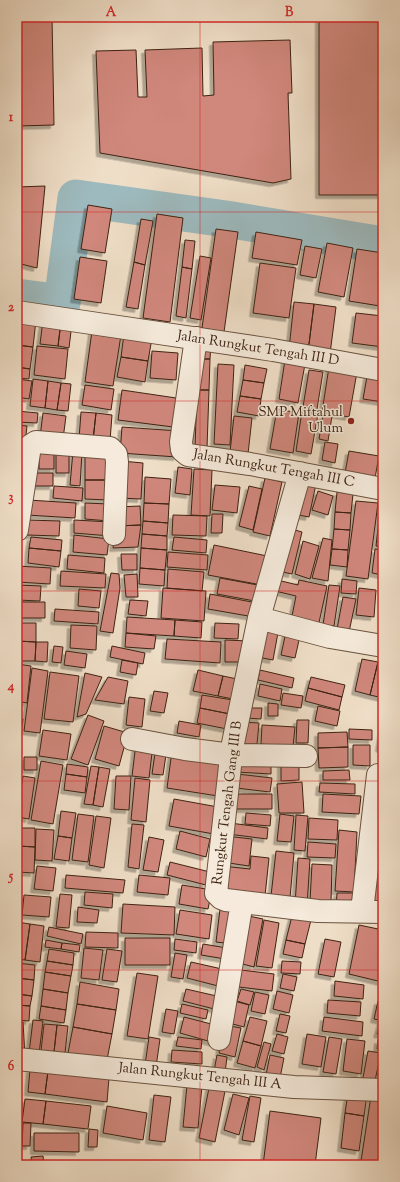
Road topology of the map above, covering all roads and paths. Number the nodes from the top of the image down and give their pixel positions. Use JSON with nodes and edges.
{"nodes":[{"id":1,"x":17,"y":312,"type":"edge"},
{"id":2,"x":196,"y":338,"type":"junction"},
{"id":3,"x":383,"y":370,"type":"edge"},
{"id":4,"x":300,"y":473,"type":"junction"},
{"id":5,"x":383,"y":489,"type":"edge"},
{"id":6,"x":17,"y":530,"type":"edge"},
{"id":7,"x":114,"y":534,"type":"dead end"},
{"id":8,"x":258,"y":618,"type":"junction"},
{"id":9,"x":383,"y":646,"type":"edge"},
{"id":10,"x":132,"y":739,"type":"dead end"},
{"id":11,"x":232,"y":755,"type":"junction"},
{"id":12,"x":306,"y":756,"type":"dead end"},
{"id":13,"x":378,"y":775,"type":"dead end"},
{"id":14,"x":242,"y":902,"type":"junction"},
{"id":15,"x":372,"y":912,"type":"edge"},
{"id":16,"x":219,"y":1039,"type":"dead end"},
{"id":17,"x":17,"y":1059,"type":"edge"},
{"id":18,"x":383,"y":1090,"type":"edge"}],
"edges":[{"from":1,"to":2,"type":"street","name":"Jalan Rungkut Tengah III D"},
{"from":2,"to":3,"type":"street","name":"Jalan Rungkut Tengah III D"},
{"from":2,"to":4,"type":"street","name":"Jalan Rungkut Tengah III C"},
{"from":4,"to":5,"type":"street","name":"Jalan Rungkut Tengah III C"},
{"from":4,"to":8,"type":"street","name":"Rungkut Tengah Gang III B"},
{"from":6,"to":7,"type":"street"},
{"from":8,"to":9,"type":"street"},
{"from":8,"to":11,"type":"street","name":"Rungkut Tengah Gang III B"},
{"from":10,"to":11,"type":"street"},
{"from":11,"to":12,"type":"street"},
{"from":11,"to":14,"type":"street","name":"Rungkut Tengah Gang III B"},
{"from":13,"to":15,"type":"street"},
{"from":14,"to":15,"type":"street","name":"Rungkut Tengah Gang III B"},
{"from":14,"to":16,"type":"street"},
{"from":17,"to":18,"type":"street","name":"Jalan Rungkut Tengah III A"}]}
